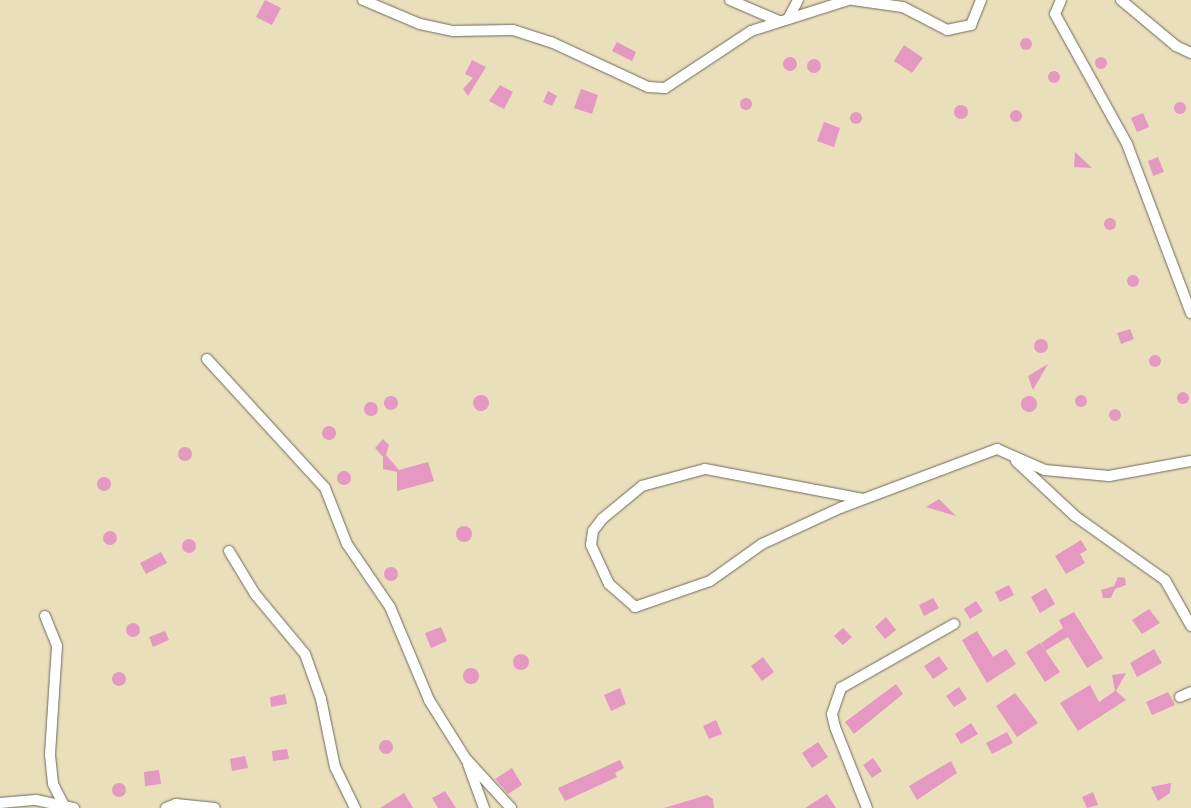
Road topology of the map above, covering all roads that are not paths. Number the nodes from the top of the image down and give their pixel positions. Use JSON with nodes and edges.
{"nodes":[{"id":1,"x":363,"y":0,"type":"edge"},
{"id":2,"x":730,"y":0,"type":"edge"},
{"id":3,"x":798,"y":0,"type":"edge"},
{"id":4,"x":851,"y":0,"type":"edge"},
{"id":5,"x":981,"y":0,"type":"edge"},
{"id":6,"x":1060,"y":0,"type":"edge"},
{"id":7,"x":1121,"y":0,"type":"edge"},
{"id":8,"x":890,"y":2,"type":"edge"},
{"id":9,"x":783,"y":20,"type":"junction"},
{"id":10,"x":1191,"y":53,"type":"edge"},
{"id":11,"x":1191,"y":312,"type":"edge"},
{"id":12,"x":207,"y":360,"type":"dead end"},
{"id":13,"x":1011,"y":456,"type":"junction"},
{"id":14,"x":1191,"y":461,"type":"edge"},
{"id":15,"x":863,"y":499,"type":"junction"},
{"id":16,"x":229,"y":551,"type":"dead end"},
{"id":17,"x":45,"y":616,"type":"dead end"},
{"id":18,"x":954,"y":624,"type":"dead end"},
{"id":19,"x":1191,"y":626,"type":"edge"},
{"id":20,"x":1191,"y":692,"type":"edge"},
{"id":21,"x":1180,"y":697,"type":"dead end"},
{"id":22,"x":466,"y":758,"type":"junction"},
{"id":23,"x":0,"y":802,"type":"edge"},
{"id":24,"x":69,"y":807,"type":"edge"},
{"id":25,"x":166,"y":808,"type":"edge"},
{"id":26,"x":215,"y":808,"type":"edge"},
{"id":27,"x":356,"y":808,"type":"edge"},
{"id":28,"x":484,"y":808,"type":"edge"},
{"id":29,"x":511,"y":808,"type":"edge"},
{"id":30,"x":867,"y":808,"type":"edge"}],
"edges":[{"from":1,"to":9,"type":"street"},
{"from":2,"to":9,"type":"street"},
{"from":3,"to":9,"type":"street"},
{"from":4,"to":8,"type":"street"},
{"from":4,"to":9,"type":"street"},
{"from":5,"to":8,"type":"street"},
{"from":6,"to":11,"type":"street"},
{"from":7,"to":10,"type":"street"},
{"from":12,"to":22,"type":"street"},
{"from":13,"to":14,"type":"street"},
{"from":13,"to":15,"type":"street"},
{"from":13,"to":19,"type":"street"},
{"from":15,"to":15,"type":"street"},
{"from":16,"to":27,"type":"street"},
{"from":17,"to":24,"type":"street"},
{"from":18,"to":30,"type":"street"},
{"from":20,"to":21,"type":"street"},
{"from":22,"to":28,"type":"street"},
{"from":22,"to":29,"type":"street"},
{"from":23,"to":24,"type":"street"},
{"from":25,"to":26,"type":"street"}]}
